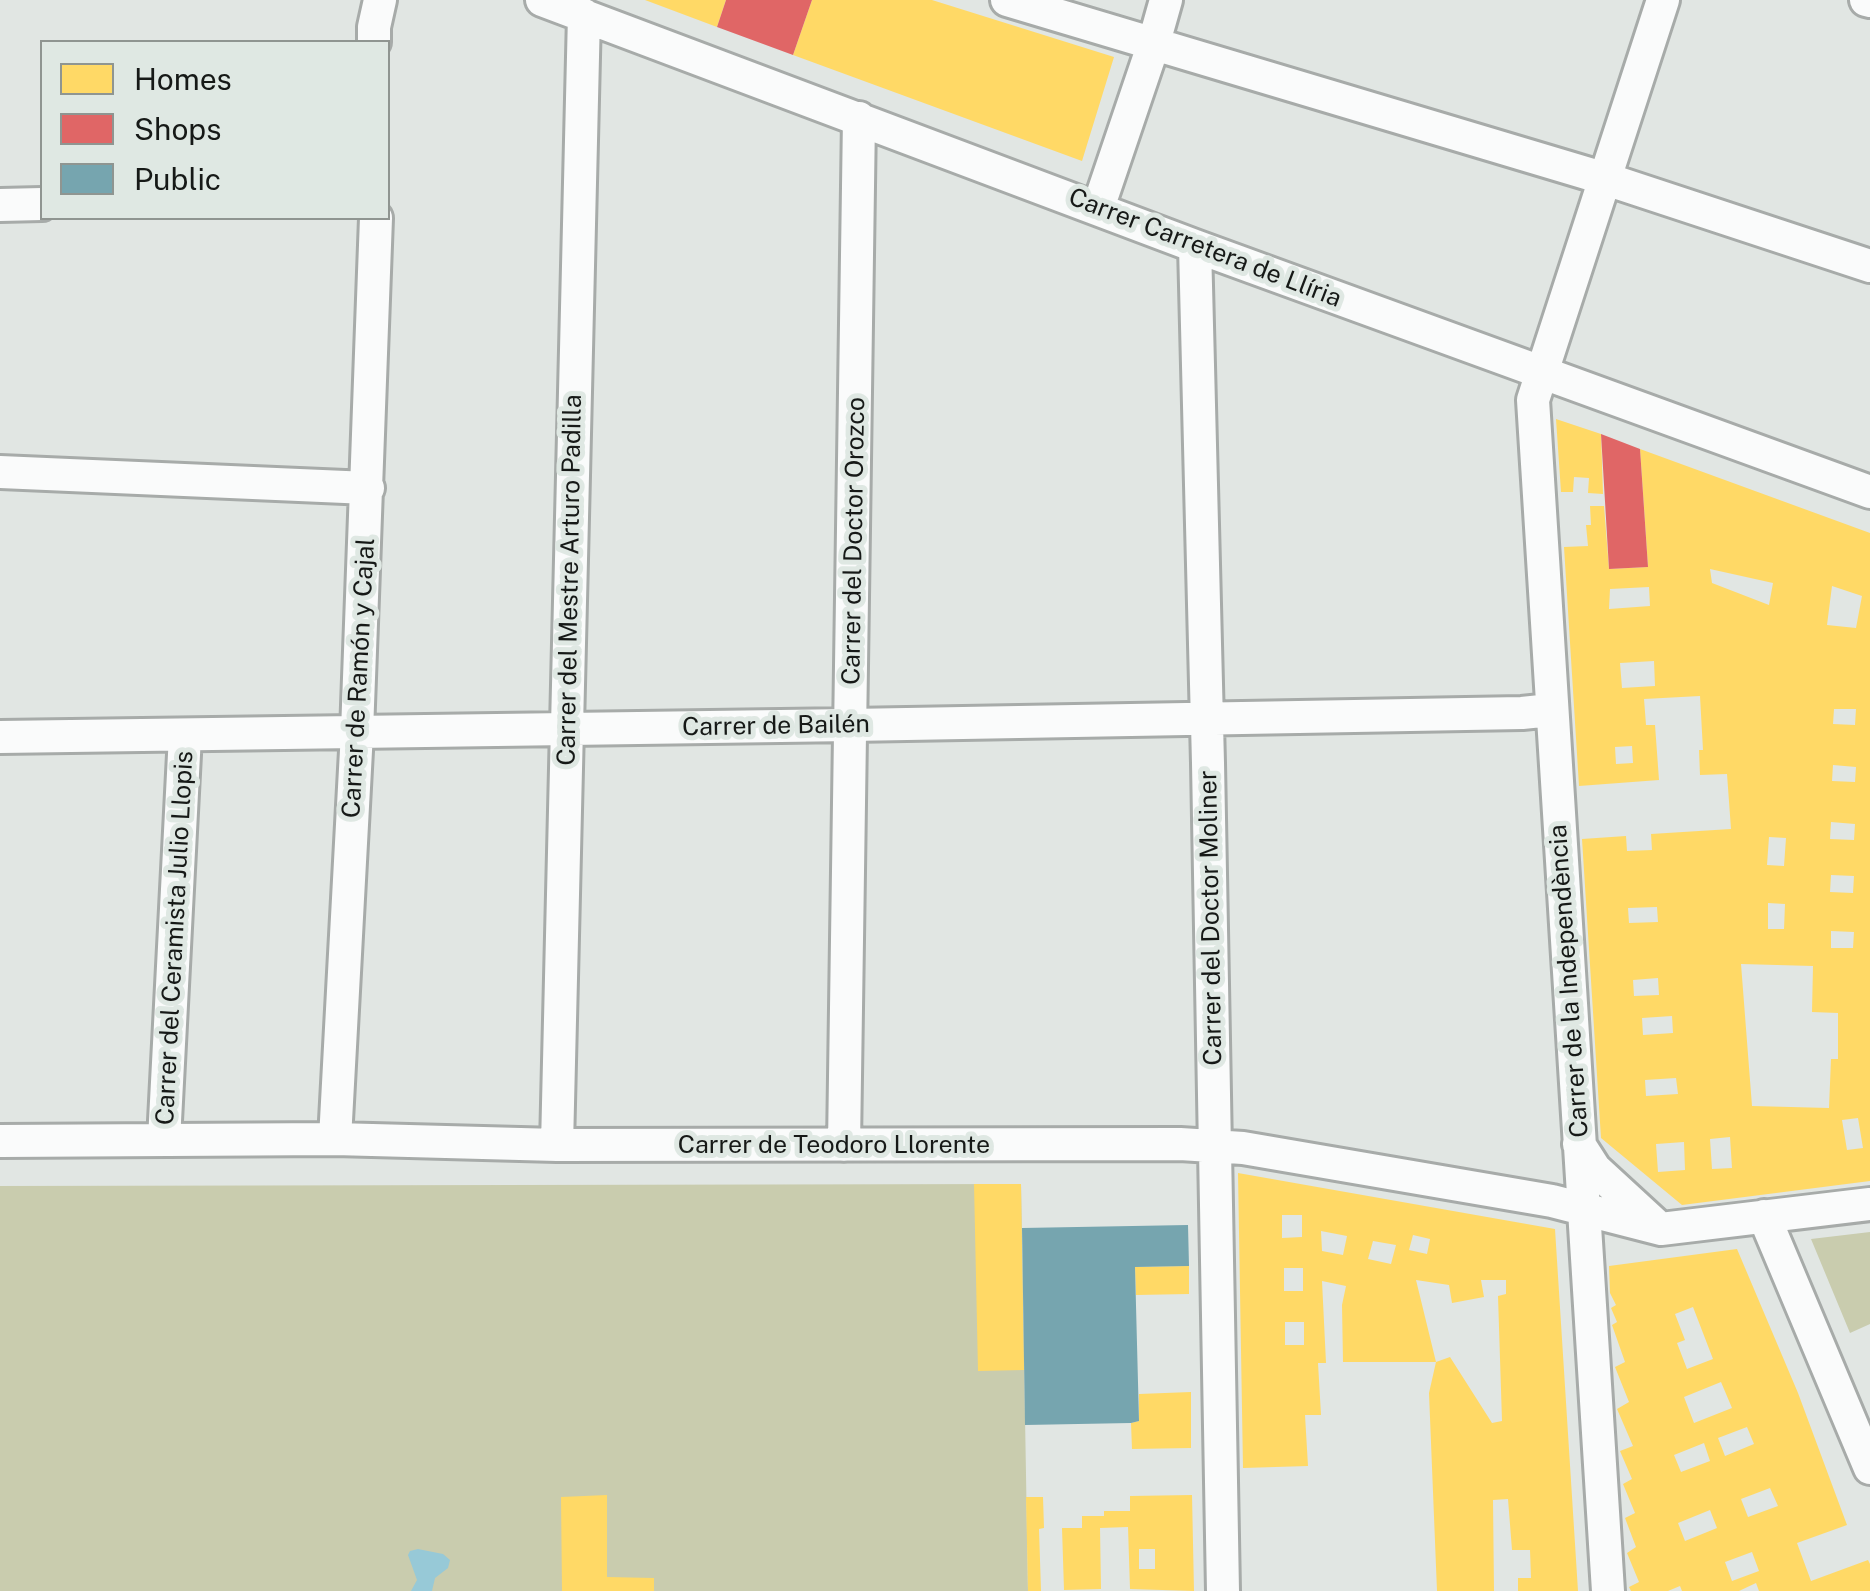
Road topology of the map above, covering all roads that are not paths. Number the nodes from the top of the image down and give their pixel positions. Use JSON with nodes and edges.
{"nodes":[{"id":1,"x":380,"y":0,"type":"edge"},
{"id":2,"x":542,"y":0,"type":"edge"},
{"id":3,"x":1006,"y":0,"type":"edge"},
{"id":4,"x":1166,"y":0,"type":"edge"},
{"id":5,"x":1663,"y":0,"type":"edge"},
{"id":6,"x":584,"y":15,"type":"junction"},
{"id":7,"x":374,"y":40,"type":"edge"},
{"id":8,"x":1153,"y":46,"type":"junction"},
{"id":9,"x":859,"y":118,"type":"junction"},
{"id":10,"x":1606,"y":179,"type":"junction"},
{"id":11,"x":40,"y":204,"type":"edge"},
{"id":12,"x":0,"y":205,"type":"edge"},
{"id":13,"x":1098,"y":208,"type":"junction"},
{"id":14,"x":376,"y":220,"type":"edge"},
{"id":15,"x":1195,"y":246,"type":"junction"},
{"id":16,"x":1870,"y":266,"type":"edge"},
{"id":17,"x":1540,"y":373,"type":"junction"},
{"id":18,"x":0,"y":472,"type":"edge"},
{"id":19,"x":368,"y":488,"type":"junction"},
{"id":20,"x":1870,"y":492,"type":"edge"},
{"id":21,"x":1551,"y":710,"type":"junction"},
{"id":22,"x":1207,"y":718,"type":"junction"},
{"id":23,"x":852,"y":725,"type":"junction"},
{"id":24,"x":566,"y":729,"type":"junction"},
{"id":25,"x":358,"y":732,"type":"junction"},
{"id":26,"x":185,"y":735,"type":"junction"},
{"id":27,"x":0,"y":737,"type":"edge"},
{"id":28,"x":335,"y":1139,"type":"junction"},
{"id":29,"x":164,"y":1140,"type":"junction"},
{"id":30,"x":0,"y":1141,"type":"edge"},
{"id":31,"x":844,"y":1144,"type":"junction"},
{"id":32,"x":1579,"y":1144,"type":"junction"},
{"id":33,"x":556,"y":1145,"type":"junction"},
{"id":34,"x":1214,"y":1146,"type":"junction"},
{"id":35,"x":1870,"y":1204,"type":"edge"},
{"id":36,"x":1584,"y":1210,"type":"junction"},
{"id":37,"x":1764,"y":1216,"type":"junction"},
{"id":38,"x":1661,"y":1229,"type":"junction"},
{"id":39,"x":1870,"y":1468,"type":"edge"},
{"id":40,"x":1223,"y":1591,"type":"edge"},
{"id":41,"x":1608,"y":1591,"type":"edge"}],
"edges":[{"from":1,"to":7,"type":"street"},
{"from":2,"to":6,"type":"street","name":"Carrer Carretera de Llíria"},
{"from":3,"to":8,"type":"street"},
{"from":4,"to":8,"type":"street"},
{"from":5,"to":10,"type":"street","name":"Carrer de la Independència"},
{"from":6,"to":9,"type":"street","name":"Carrer Carretera de Llíria"},
{"from":6,"to":24,"type":"street","name":"Carrer del Mestre Arturo Padilla"},
{"from":8,"to":10,"type":"street"},
{"from":8,"to":13,"type":"street"},
{"from":9,"to":13,"type":"street","name":"Carrer Carretera de Llíria"},
{"from":9,"to":23,"type":"street","name":"Carrer del Doctor Orozco"},
{"from":10,"to":16,"type":"street"},
{"from":10,"to":17,"type":"street","name":"Carrer de la Independència"},
{"from":11,"to":12,"type":"street"},
{"from":13,"to":15,"type":"street","name":"Carrer Carretera de Llíria"},
{"from":14,"to":19,"type":"street","name":"Carrer de Ramón y Cajal"},
{"from":15,"to":17,"type":"street","name":"Carrer Carretera de Llíria"},
{"from":15,"to":22,"type":"street","name":"Carrer del Doctor Moliner"},
{"from":17,"to":20,"type":"street","name":"Carrer Carretera de Llíria"},
{"from":17,"to":21,"type":"street","name":"Carrer de la Independència"},
{"from":18,"to":19,"type":"street"},
{"from":19,"to":25,"type":"street","name":"Carrer de Ramón y Cajal"},
{"from":21,"to":22,"type":"street","name":"Carrer de Bailén"},
{"from":21,"to":32,"type":"street","name":"Carrer de la Independència"},
{"from":22,"to":23,"type":"street","name":"Carrer de Bailén"},
{"from":22,"to":34,"type":"street","name":"Carrer del Doctor Moliner"},
{"from":23,"to":24,"type":"street","name":"Carrer de Bailén"},
{"from":23,"to":31,"type":"street","name":"Carrer del Doctor Orozco"},
{"from":24,"to":25,"type":"street","name":"Carrer de Bailén"},
{"from":24,"to":33,"type":"street","name":"Carrer del Mestre Arturo Padilla"},
{"from":25,"to":26,"type":"street","name":"Carrer de Bailén"},
{"from":25,"to":28,"type":"street","name":"Carrer de Ramón y Cajal"},
{"from":26,"to":27,"type":"street","name":"Carrer de Bailén"},
{"from":26,"to":29,"type":"street","name":"Carrer del Ceramista Julio Llopis"},
{"from":28,"to":29,"type":"street","name":"Carrer de Teodoro Llorente"},
{"from":28,"to":33,"type":"street","name":"Carrer de Teodoro Llorente"},
{"from":29,"to":30,"type":"street","name":"Carrer de Teodoro Llorente"},
{"from":31,"to":33,"type":"street","name":"Carrer de Teodoro Llorente"},
{"from":31,"to":34,"type":"street","name":"Carrer de Teodoro Llorente"},
{"from":32,"to":36,"type":"street","name":"Carrer de la Independència"},
{"from":32,"to":38,"type":"street"},
{"from":34,"to":36,"type":"street","name":"Carrer de Teodoro Llorente"},
{"from":34,"to":40,"type":"street","name":"Carrer del Doctor Moliner"},
{"from":35,"to":37,"type":"street","name":"Carrer de Teodoro Llorente"},
{"from":36,"to":38,"type":"street","name":"Carrer de Teodoro Llorente"},
{"from":36,"to":41,"type":"street","name":"Carrer de la Independència"},
{"from":37,"to":38,"type":"street","name":"Carrer de Teodoro Llorente"},
{"from":37,"to":39,"type":"street"}]}
